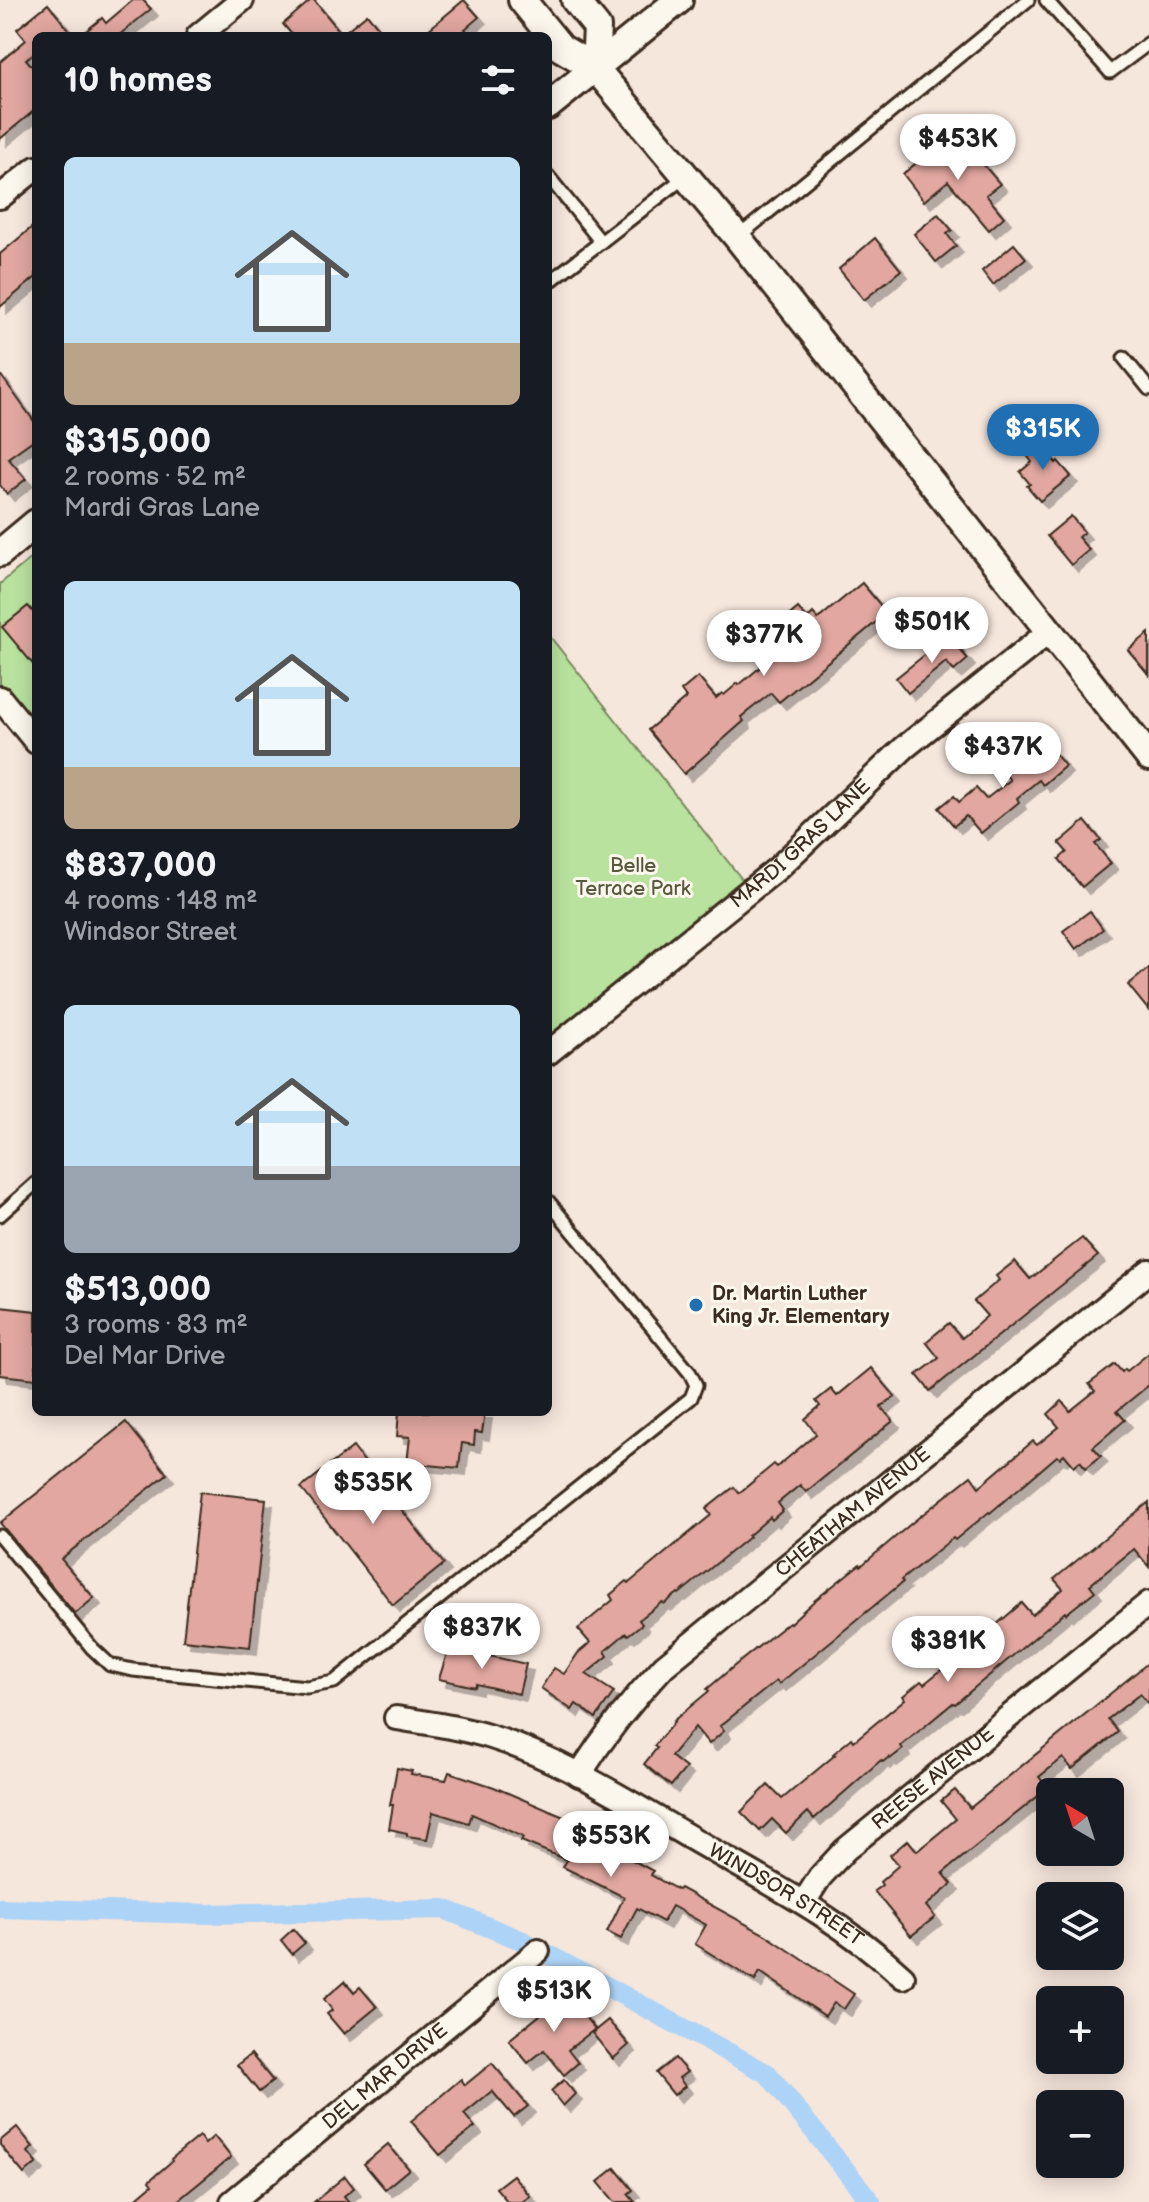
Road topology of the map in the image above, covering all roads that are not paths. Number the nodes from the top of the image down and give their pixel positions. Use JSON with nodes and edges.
{"nodes":[{"id":1,"x":242,"y":0,"type":"edge"},
{"id":2,"x":522,"y":0,"type":"edge"},
{"id":3,"x":575,"y":0,"type":"edge"},
{"id":4,"x":679,"y":0,"type":"edge"},
{"id":5,"x":1028,"y":0,"type":"edge"},
{"id":6,"x":1046,"y":0,"type":"edge"},
{"id":7,"x":203,"y":32,"type":"edge"},
{"id":8,"x":548,"y":32,"type":"edge"},
{"id":9,"x":552,"y":37,"type":"edge"},
{"id":10,"x":1149,"y":43,"type":"edge"},
{"id":11,"x":595,"y":68,"type":"junction"},
{"id":12,"x":552,"y":103,"type":"edge"},
{"id":13,"x":32,"y":171,"type":"edge"},
{"id":14,"x":686,"y":176,"type":"junction"},
{"id":15,"x":552,"y":181,"type":"edge"},
{"id":16,"x":0,"y":197,"type":"edge"},
{"id":17,"x":738,"y":238,"type":"junction"},
{"id":18,"x":601,"y":242,"type":"junction"},
{"id":19,"x":552,"y":280,"type":"edge"},
{"id":20,"x":1124,"y":358,"type":"dead end"},
{"id":21,"x":1149,"y":389,"type":"edge"},
{"id":22,"x":32,"y":526,"type":"edge"},
{"id":23,"x":0,"y":553,"type":"edge"},
{"id":24,"x":1050,"y":631,"type":"junction"},
{"id":25,"x":0,"y":698,"type":"edge"},
{"id":26,"x":32,"y":737,"type":"edge"},
{"id":27,"x":1149,"y":757,"type":"edge"},
{"id":28,"x":552,"y":1050,"type":"edge"},
{"id":29,"x":32,"y":1187,"type":"edge"},
{"id":30,"x":552,"y":1206,"type":"edge"},
{"id":31,"x":0,"y":1215,"type":"edge"},
{"id":32,"x":1149,"y":1271,"type":"edge"},
{"id":33,"x":0,"y":1536,"type":"edge"},
{"id":34,"x":1149,"y":1603,"type":"edge"},
{"id":35,"x":396,"y":1718,"type":"dead end"},
{"id":36,"x":579,"y":1775,"type":"junction"},
{"id":37,"x":804,"y":1902,"type":"junction"},
{"id":38,"x":538,"y":1951,"type":"dead end"},
{"id":39,"x":903,"y":1977,"type":"dead end"},
{"id":40,"x":232,"y":2202,"type":"edge"}],
"edges":[{"from":1,"to":7,"type":"street"},
{"from":2,"to":8,"type":"street"},
{"from":3,"to":11,"type":"street"},
{"from":4,"to":11,"type":"street"},
{"from":5,"to":17,"type":"lane"},
{"from":6,"to":10,"type":"lane"},
{"from":9,"to":11,"type":"street"},
{"from":11,"to":12,"type":"street"},
{"from":11,"to":14,"type":"street"},
{"from":13,"to":16,"type":"street"},
{"from":14,"to":17,"type":"street"},
{"from":14,"to":18,"type":"lane"},
{"from":15,"to":18,"type":"lane"},
{"from":17,"to":24,"type":"street"},
{"from":18,"to":19,"type":"lane"},
{"from":20,"to":21,"type":"lane"},
{"from":22,"to":23,"type":"street"},
{"from":24,"to":27,"type":"street"},
{"from":24,"to":28,"type":"street","name":"MARDI GRAS LANE"},
{"from":25,"to":26,"type":"street"},
{"from":29,"to":31,"type":"lane"},
{"from":30,"to":33,"type":"lane"},
{"from":32,"to":36,"type":"street","name":"CHEATHAM AVENUE"},
{"from":34,"to":37,"type":"street","name":"REESE AVENUE"},
{"from":35,"to":36,"type":"street","name":"WINDSOR STREET"},
{"from":36,"to":37,"type":"street","name":"WINDSOR STREET"},
{"from":37,"to":39,"type":"street","name":"WINDSOR STREET"},
{"from":38,"to":40,"type":"street","name":"DEL MAR DRIVE"}]}
